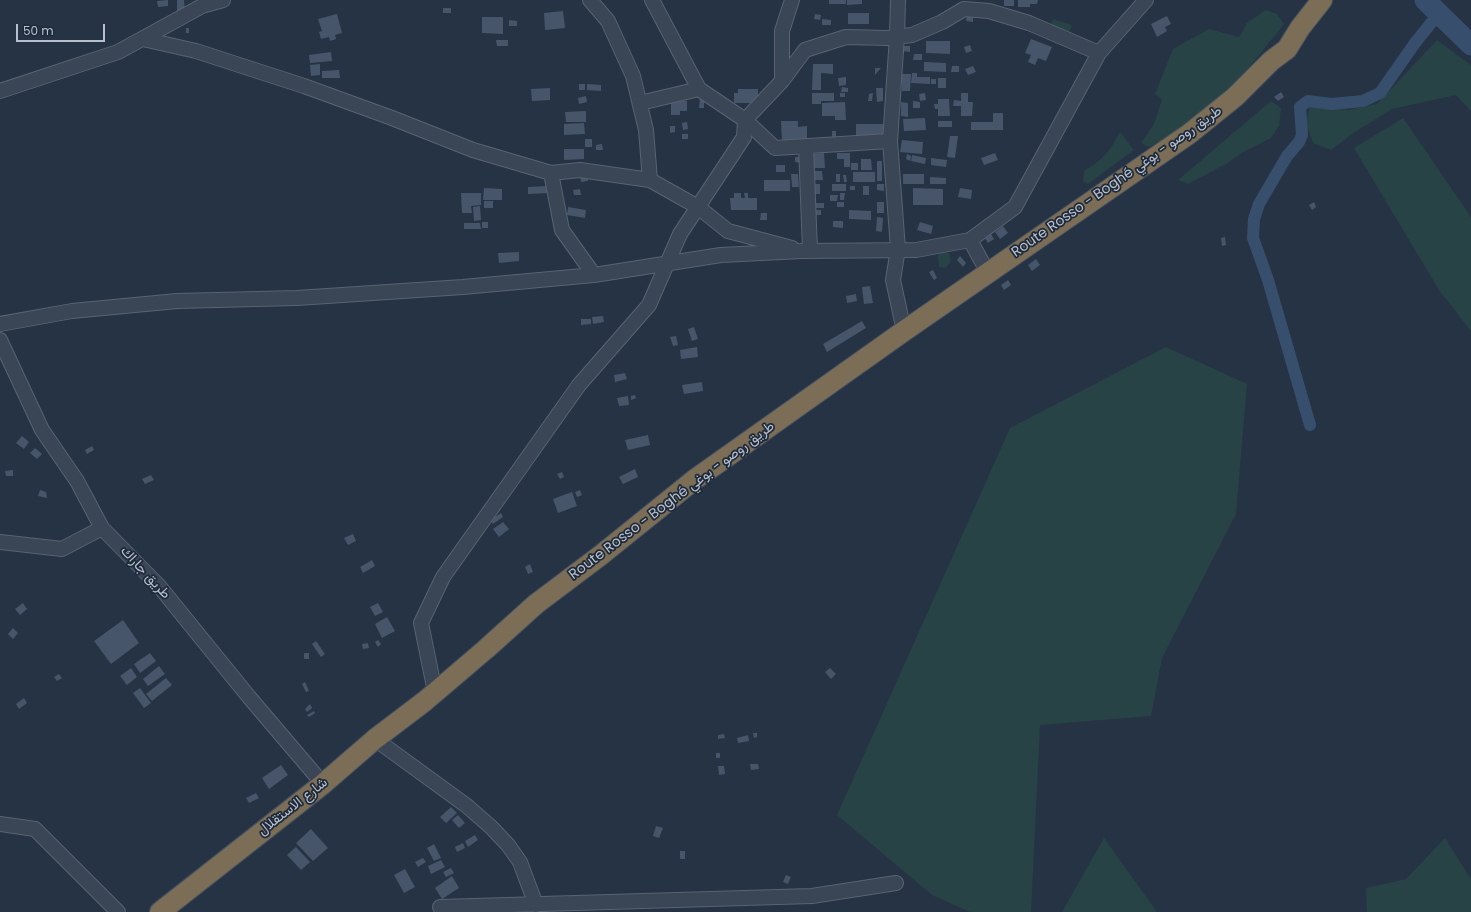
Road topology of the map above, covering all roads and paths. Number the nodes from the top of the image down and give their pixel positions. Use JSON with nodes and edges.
{"nodes":[{"id":1,"x":223,"y":0,"type":"edge"},
{"id":2,"x":590,"y":0,"type":"edge"},
{"id":3,"x":652,"y":0,"type":"edge"},
{"id":4,"x":792,"y":0,"type":"edge"},
{"id":5,"x":898,"y":0,"type":"edge"},
{"id":6,"x":1322,"y":0,"type":"edge"},
{"id":7,"x":1141,"y":3,"type":"edge"},
{"id":8,"x":965,"y":4,"type":"edge"},
{"id":9,"x":897,"y":36,"type":"junction"},
{"id":10,"x":143,"y":39,"type":"junction"},
{"id":11,"x":1099,"y":53,"type":"junction"},
{"id":12,"x":782,"y":81,"type":"junction"},
{"id":13,"x":699,"y":90,"type":"junction"},
{"id":14,"x":0,"y":91,"type":"edge"},
{"id":15,"x":640,"y":103,"type":"junction"},
{"id":16,"x":745,"y":120,"type":"junction"},
{"id":17,"x":890,"y":141,"type":"junction"},
{"id":18,"x":806,"y":146,"type":"junction"},
{"id":19,"x":551,"y":173,"type":"junction"},
{"id":20,"x":650,"y":180,"type":"junction"},
{"id":21,"x":698,"y":207,"type":"junction"},
{"id":22,"x":970,"y":240,"type":"junction"},
{"id":23,"x":898,"y":250,"type":"junction"},
{"id":24,"x":806,"y":251,"type":"junction"},
{"id":25,"x":667,"y":263,"type":"junction"},
{"id":26,"x":988,"y":273,"type":"junction"},
{"id":27,"x":594,"y":275,"type":"junction"},
{"id":28,"x":0,"y":324,"type":"edge"},
{"id":29,"x":904,"y":331,"type":"junction"},
{"id":30,"x":0,"y":340,"type":"edge"},
{"id":31,"x":102,"y":528,"type":"junction"},
{"id":32,"x":0,"y":542,"type":"edge"},
{"id":33,"x":430,"y":697,"type":"junction"},
{"id":34,"x":375,"y":739,"type":"junction"},
{"id":35,"x":323,"y":784,"type":"junction"},
{"id":36,"x":0,"y":824,"type":"edge"},
{"id":37,"x":896,"y":883,"type":"dead end"},
{"id":38,"x":536,"y":905,"type":"junction"},
{"id":39,"x":440,"y":907,"type":"dead end"},
{"id":40,"x":118,"y":912,"type":"edge"},
{"id":41,"x":160,"y":912,"type":"edge"}],
"edges":[{"from":1,"to":10,"type":"street"},
{"from":2,"to":15,"type":"street"},
{"from":3,"to":13,"type":"street"},
{"from":4,"to":12,"type":"street"},
{"from":5,"to":9,"type":"street"},
{"from":6,"to":26,"type":"highway","name":"Route Rosso - Boghé طريق روصو - بوغي"},
{"from":7,"to":11,"type":"street"},
{"from":8,"to":9,"type":"street"},
{"from":8,"to":11,"type":"street"},
{"from":9,"to":12,"type":"street"},
{"from":9,"to":17,"type":"street"},
{"from":10,"to":14,"type":"street"},
{"from":10,"to":19,"type":"street"},
{"from":11,"to":22,"type":"street"},
{"from":12,"to":16,"type":"street"},
{"from":13,"to":15,"type":"street"},
{"from":13,"to":16,"type":"street"},
{"from":15,"to":20,"type":"street"},
{"from":16,"to":18,"type":"street"},
{"from":16,"to":21,"type":"street"},
{"from":17,"to":18,"type":"street"},
{"from":17,"to":23,"type":"street"},
{"from":18,"to":24,"type":"street"},
{"from":19,"to":20,"type":"street"},
{"from":19,"to":27,"type":"street"},
{"from":20,"to":21,"type":"street"},
{"from":21,"to":24,"type":"street"},
{"from":21,"to":25,"type":"street"},
{"from":22,"to":23,"type":"street"},
{"from":22,"to":26,"type":"street"},
{"from":23,"to":24,"type":"street"},
{"from":23,"to":29,"type":"street"},
{"from":24,"to":25,"type":"street"},
{"from":25,"to":27,"type":"street"},
{"from":25,"to":33,"type":"street"},
{"from":26,"to":29,"type":"highway","name":"Route Rosso - Boghé طريق روصو - بوغي"},
{"from":27,"to":28,"type":"street"},
{"from":29,"to":33,"type":"highway","name":"Route Rosso - Boghé طريق روصو - بوغي"},
{"from":30,"to":31,"type":"street","name":"طريق جاراك"},
{"from":31,"to":32,"type":"street"},
{"from":31,"to":35,"type":"street","name":"طريق جاراك"},
{"from":33,"to":34,"type":"highway","name":"شارع الاستقلال"},
{"from":34,"to":35,"type":"highway","name":"شارع الاستقلال"},
{"from":34,"to":38,"type":"street"},
{"from":35,"to":41,"type":"highway","name":"شارع الاستقلال"},
{"from":36,"to":40,"type":"street"},
{"from":37,"to":38,"type":"street"},
{"from":38,"to":39,"type":"street"}]}
